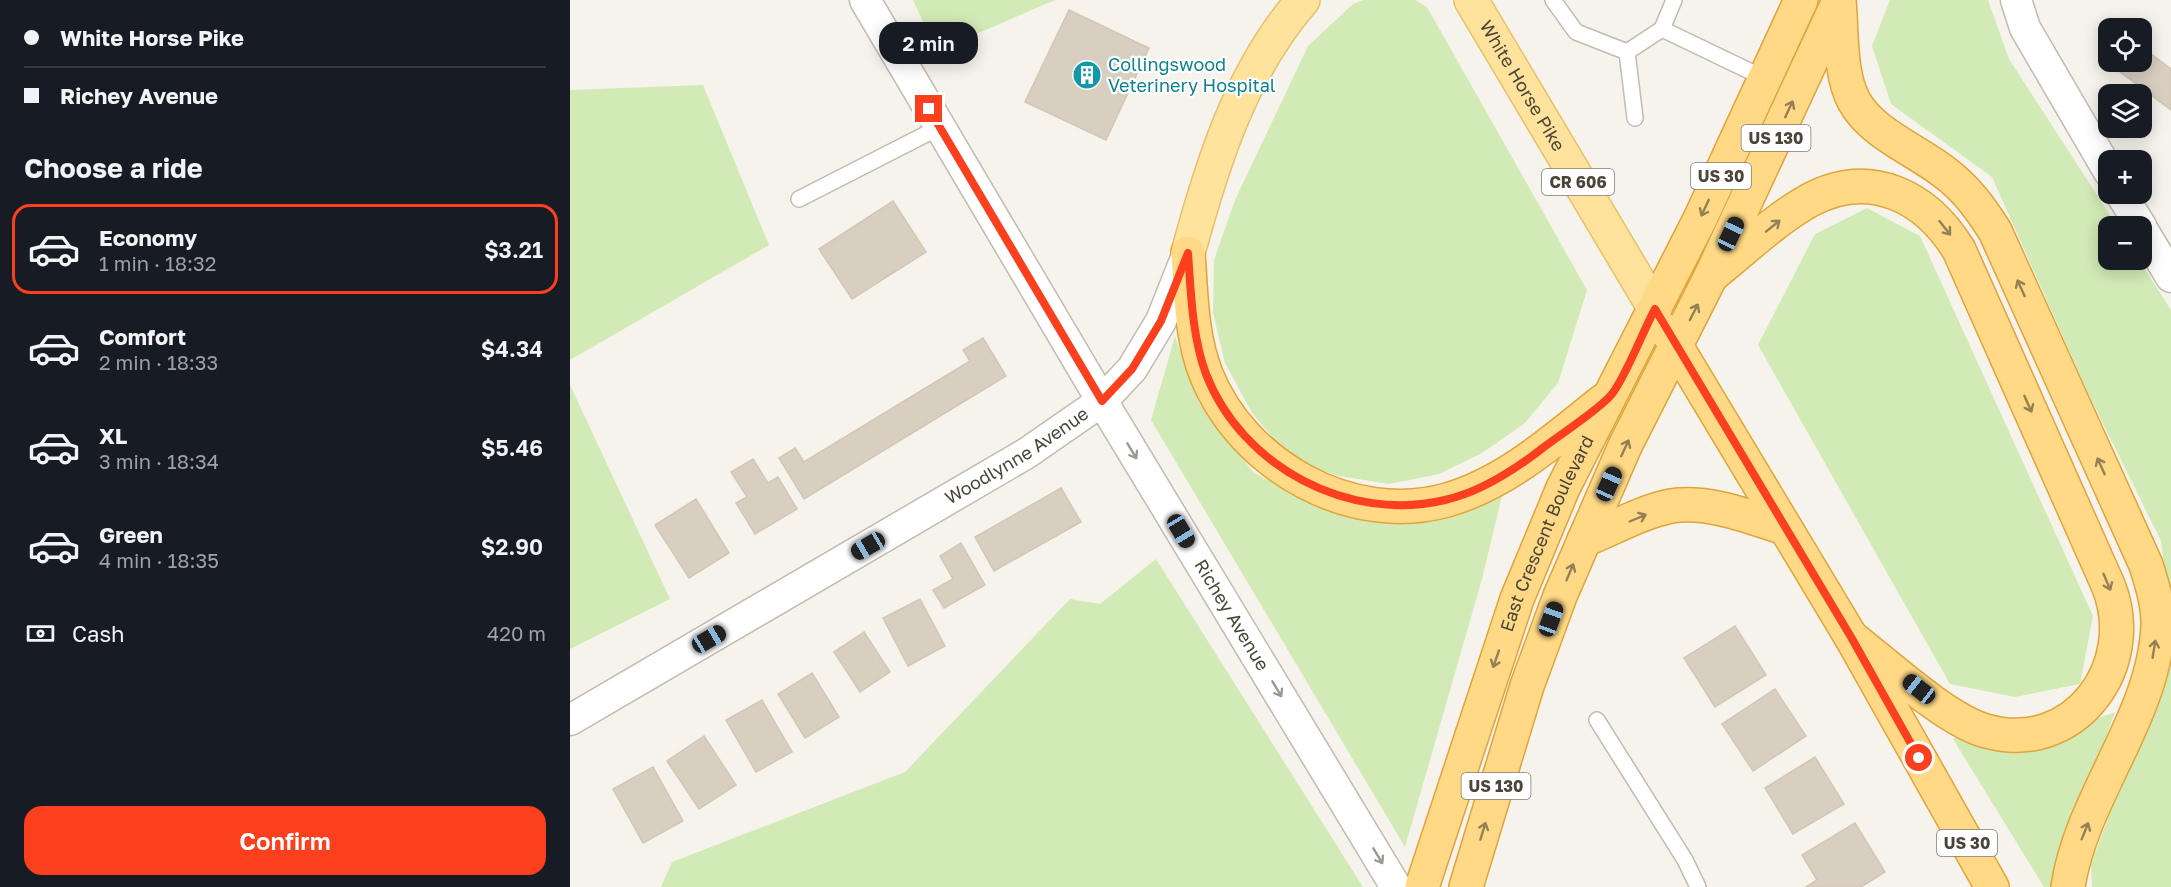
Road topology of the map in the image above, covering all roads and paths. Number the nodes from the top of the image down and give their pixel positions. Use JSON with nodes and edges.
{"nodes":[{"id":1,"x":865,"y":0,"type":"edge"},
{"id":2,"x":1303,"y":0,"type":"edge"},
{"id":3,"x":1471,"y":0,"type":"edge"},
{"id":4,"x":1553,"y":0,"type":"edge"},
{"id":5,"x":1674,"y":0,"type":"edge"},
{"id":6,"x":1801,"y":0,"type":"edge"},
{"id":7,"x":1839,"y":0,"type":"edge"},
{"id":8,"x":2016,"y":0,"type":"edge"},
{"id":9,"x":1662,"y":29,"type":"junction"},
{"id":10,"x":1627,"y":51,"type":"junction"},
{"id":11,"x":1766,"y":79,"type":"junction"},
{"id":12,"x":1635,"y":118,"type":"dead end"},
{"id":13,"x":940,"y":127,"type":"junction"},
{"id":14,"x":2098,"y":153,"type":"edge"},
{"id":15,"x":799,"y":199,"type":"dead end"},
{"id":16,"x":2152,"y":246,"type":"edge"},
{"id":17,"x":1188,"y":253,"type":"junction"},
{"id":18,"x":1712,"y":276,"type":"junction"},
{"id":19,"x":2171,"y":277,"type":"edge"},
{"id":20,"x":1655,"y":309,"type":"junction"},
{"id":21,"x":1676,"y":347,"type":"junction"},
{"id":22,"x":1612,"y":394,"type":"junction"},
{"id":23,"x":1102,"y":401,"type":"junction"},
{"id":24,"x":1785,"y":528,"type":"junction"},
{"id":25,"x":1584,"y":540,"type":"junction"},
{"id":26,"x":1851,"y":637,"type":"junction"},
{"id":27,"x":570,"y":720,"type":"edge"},
{"id":28,"x":1597,"y":720,"type":"dead end"},
{"id":29,"x":1396,"y":887,"type":"edge"},
{"id":30,"x":1422,"y":887,"type":"edge"},
{"id":31,"x":1466,"y":887,"type":"edge"},
{"id":32,"x":1698,"y":887,"type":"edge"},
{"id":33,"x":1992,"y":887,"type":"edge"},
{"id":34,"x":2068,"y":887,"type":"edge"}],
"edges":[{"from":1,"to":13,"type":"street","name":"Richey Avenue"},
{"from":2,"to":17,"type":"main road","name":"Woodlynne Avenue"},
{"from":3,"to":20,"type":"main road","name":"White Horse Pike","number":"CR 606"},
{"from":4,"to":10,"type":"lane"},
{"from":5,"to":9,"type":"lane"},
{"from":6,"to":11,"type":"highway","name":"East Crescent Boulevard","number":"US 30"},
{"from":18,"to":7,"type":"highway","name":"East Crescent Boulevard","number":"US 130","one_way":true},
{"from":34,"to":7,"type":"highway","one_way":true},
{"from":8,"to":14,"type":"street"},
{"from":9,"to":10,"type":"lane"},
{"from":9,"to":11,"type":"lane"},
{"from":10,"to":12,"type":"lane"},
{"from":11,"to":20,"type":"highway","name":"East Crescent Boulevard","number":"US 30","one_way":true},
{"from":13,"to":15,"type":"lane"},
{"from":13,"to":23,"type":"street","name":"Richey Avenue"},
{"from":16,"to":19,"type":"street"},
{"from":17,"to":22,"type":"highway"},
{"from":17,"to":23,"type":"street","name":"Woodlynne Avenue"},
{"from":21,"to":18,"type":"highway","name":"East Crescent Boulevard","number":"US 130","one_way":true},
{"from":18,"to":26,"type":"highway","one_way":true},
{"from":20,"to":21,"type":"highway","name":"White Horse Pike","number":"US 30"},
{"from":20,"to":22,"type":"highway","name":"East Crescent Boulevard","number":"US 30"},
{"from":21,"to":24,"type":"highway","name":"White Horse Pike","number":"US 30"},
{"from":25,"to":21,"type":"highway","name":"East Crescent Boulevard","number":"US 130","one_way":true},
{"from":22,"to":30,"type":"highway","name":"East Crescent Boulevard","number":"US 130","one_way":true},
{"from":23,"to":27,"type":"street","name":"Woodlynne Avenue"},
{"from":23,"to":29,"type":"street","name":"Richey Avenue","one_way":true},
{"from":25,"to":24,"type":"highway","one_way":true},
{"from":24,"to":26,"type":"highway","name":"White Horse Pike","number":"US 30"},
{"from":31,"to":25,"type":"highway","name":"East Crescent Boulevard","number":"US 130","one_way":true},
{"from":26,"to":33,"type":"highway","name":"White Horse Pike","number":"US 30"},
{"from":28,"to":32,"type":"lane"}]}
